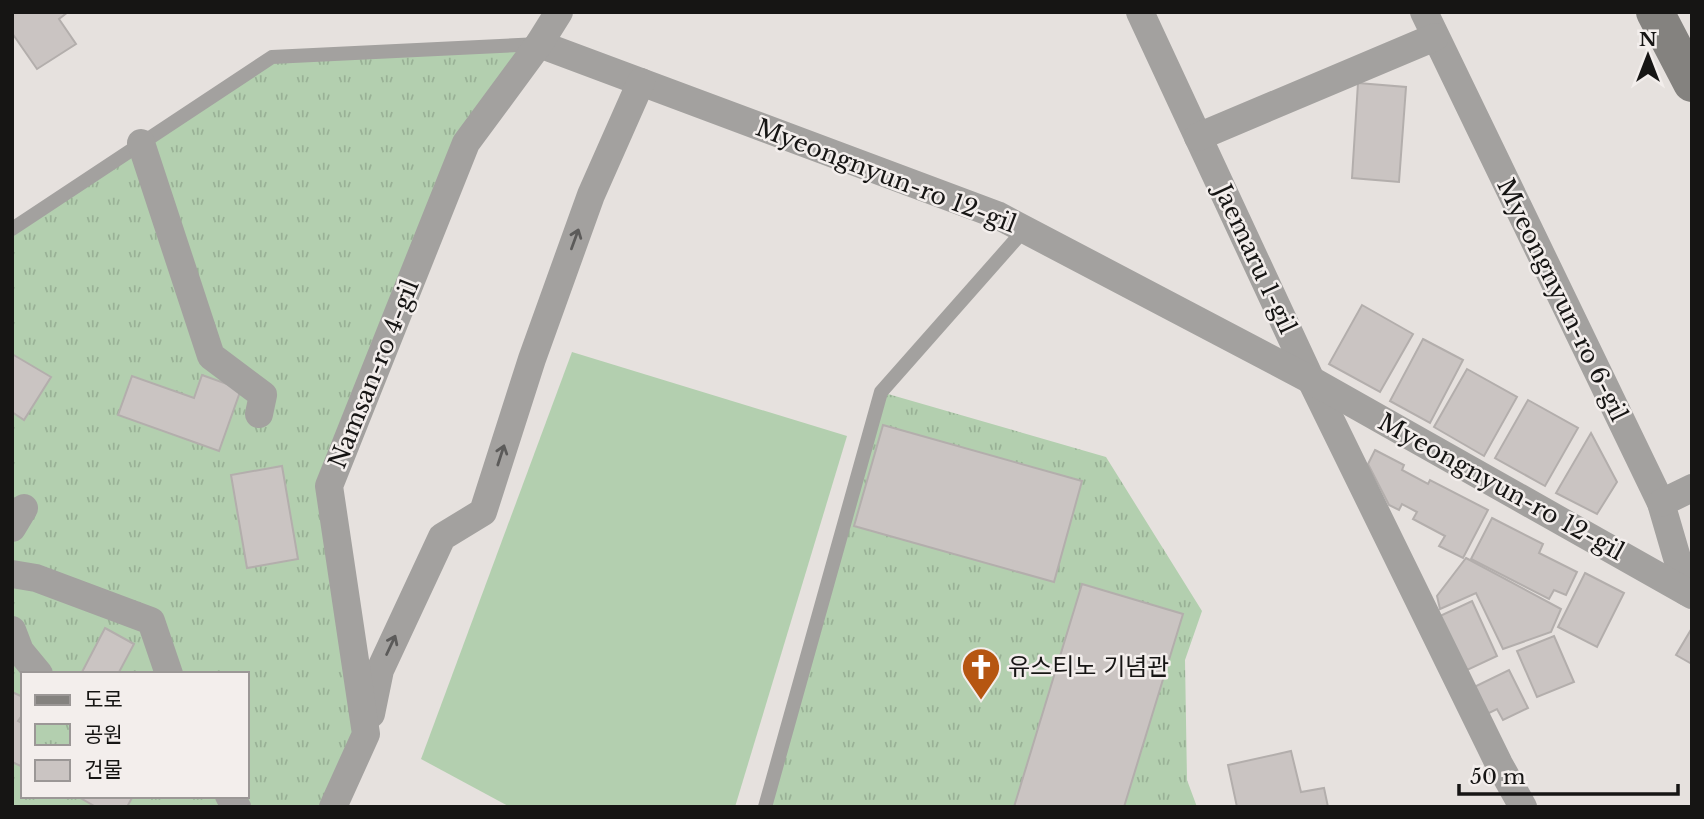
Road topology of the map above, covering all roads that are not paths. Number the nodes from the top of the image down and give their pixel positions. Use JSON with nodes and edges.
{"nodes":[{"id":1,"x":559,"y":12,"type":"edge"},
{"id":2,"x":1140,"y":12,"type":"edge"},
{"id":3,"x":1655,"y":12,"type":"edge"},
{"id":4,"x":1429,"y":24,"type":"edge"},
{"id":5,"x":540,"y":44,"type":"junction"},
{"id":6,"x":641,"y":82,"type":"junction"},
{"id":7,"x":1692,"y":83,"type":"edge"},
{"id":8,"x":1198,"y":137,"type":"junction"},
{"id":9,"x":141,"y":143,"type":"junction"},
{"id":10,"x":12,"y":229,"type":"edge"},
{"id":11,"x":1025,"y":229,"type":"junction"},
{"id":12,"x":1311,"y":380,"type":"junction"},
{"id":13,"x":259,"y":414,"type":"dead end"},
{"id":14,"x":1692,"y":488,"type":"edge"},
{"id":15,"x":1661,"y":503,"type":"junction"},
{"id":16,"x":12,"y":574,"type":"edge"},
{"id":17,"x":1689,"y":593,"type":"edge"},
{"id":18,"x":12,"y":630,"type":"edge"},
{"id":19,"x":37,"y":672,"type":"edge"},
{"id":20,"x":168,"y":672,"type":"edge"},
{"id":21,"x":366,"y":734,"type":"junction"},
{"id":22,"x":333,"y":807,"type":"edge"},
{"id":23,"x":765,"y":807,"type":"edge"},
{"id":24,"x":1523,"y":807,"type":"edge"}],
"edges":[{"from":1,"to":5,"type":"street","name":"Namsan-ro 4-gil"},
{"from":2,"to":8,"type":"street","name":"Jaemaru 1-gil"},
{"from":3,"to":7,"type":"street"},
{"from":4,"to":8,"type":"street"},
{"from":4,"to":15,"type":"street","name":"Myeongnyun-ro 6-gil"},
{"from":5,"to":6,"type":"street","name":"Myeongnyun-ro 12-gil"},
{"from":5,"to":9,"type":"lane"},
{"from":5,"to":21,"type":"street","name":"Namsan-ro 4-gil"},
{"from":6,"to":11,"type":"street","name":"Myeongnyun-ro 12-gil"},
{"from":21,"to":6,"type":"street","one_way":true},
{"from":8,"to":12,"type":"street","name":"Jaemaru 1-gil"},
{"from":9,"to":10,"type":"lane"},
{"from":9,"to":13,"type":"street"},
{"from":11,"to":12,"type":"street","name":"Myeongnyun-ro 12-gil"},
{"from":11,"to":23,"type":"lane"},
{"from":12,"to":17,"type":"street","name":"Myeongnyun-ro 12-gil"},
{"from":12,"to":24,"type":"street","name":"Myeongnyun-ro 12-gil"},
{"from":14,"to":15,"type":"street"},
{"from":15,"to":17,"type":"street","name":"Myeongnyun-ro 6-gil"},
{"from":16,"to":20,"type":"street"},
{"from":18,"to":19,"type":"street"},
{"from":21,"to":22,"type":"street"}]}
